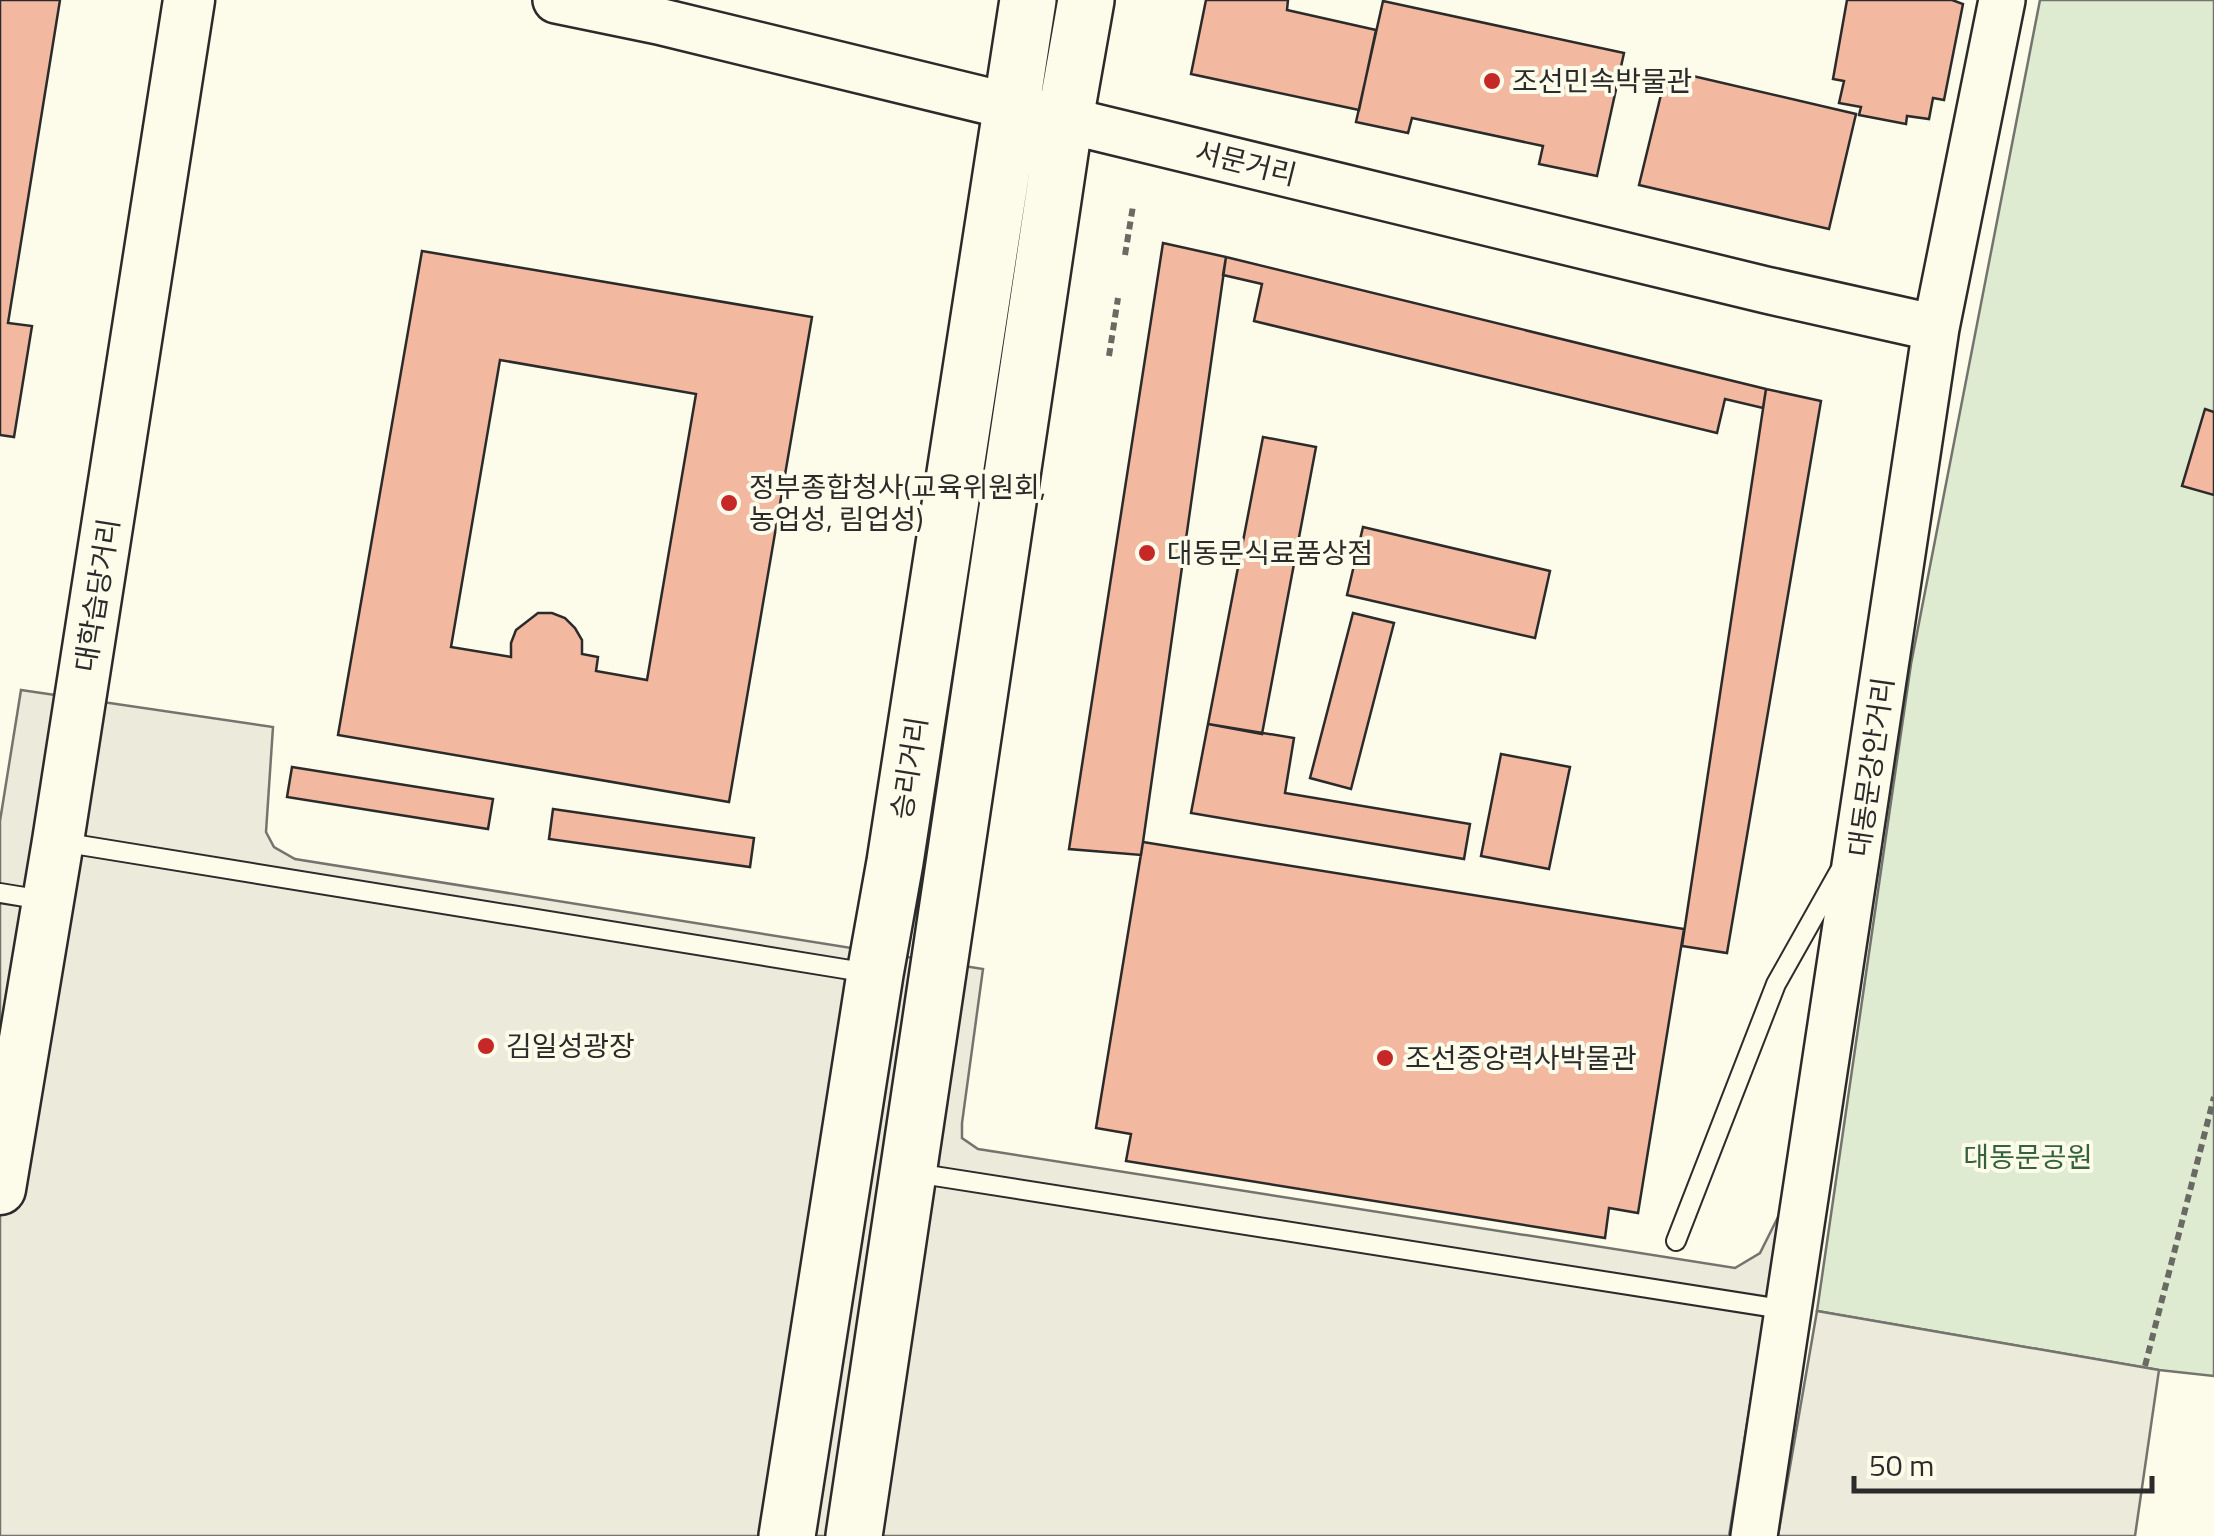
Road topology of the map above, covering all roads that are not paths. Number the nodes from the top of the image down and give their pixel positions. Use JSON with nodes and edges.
{"nodes":[{"id":1,"x":189,"y":0,"type":"edge"},
{"id":2,"x":556,"y":0,"type":"edge"},
{"id":3,"x":1028,"y":0,"type":"edge"},
{"id":4,"x":1086,"y":0,"type":"edge"},
{"id":5,"x":2002,"y":0,"type":"edge"},
{"id":6,"x":1009,"y":106,"type":"junction"},
{"id":7,"x":1065,"y":119,"type":"junction"},
{"id":8,"x":1936,"y":328,"type":"junction"},
{"id":9,"x":1860,"y":835,"type":"junction"},
{"id":10,"x":58,"y":841,"type":"junction"},
{"id":11,"x":24,"y":897,"type":"edge"},
{"id":12,"x":874,"y":974,"type":"junction"},
{"id":13,"x":910,"y":1172,"type":"junction"},
{"id":14,"x":0,"y":1188,"type":"edge"},
{"id":15,"x":1676,"y":1241,"type":"dead end"},
{"id":16,"x":1790,"y":1310,"type":"junction"},
{"id":17,"x":787,"y":1536,"type":"edge"},
{"id":18,"x":854,"y":1536,"type":"edge"},
{"id":19,"x":1754,"y":1536,"type":"edge"}],
"edges":[{"from":1,"to":10,"type":"main road","name":"대학습당거리"},
{"from":2,"to":6,"type":"street","name":"서문거리"},
{"from":3,"to":6,"type":"main road","name":"승리거리"},
{"from":4,"to":7,"type":"main road"},
{"from":5,"to":8,"type":"street","name":"대동문강안거리"},
{"from":6,"to":7,"type":"street","name":"서문거리"},
{"from":6,"to":12,"type":"main road","name":"승리거리"},
{"from":7,"to":8,"type":"street","name":"서문거리"},
{"from":7,"to":13,"type":"main road"},
{"from":8,"to":9,"type":"street","name":"대동문강안거리"},
{"from":9,"to":15,"type":"lane"},
{"from":9,"to":16,"type":"street","name":"대동문강안거리"},
{"from":10,"to":11,"type":"main road","name":"대학습당거리"},
{"from":10,"to":12,"type":"lane"},
{"from":11,"to":14,"type":"main road","name":"대학습당거리"},
{"from":12,"to":17,"type":"main road","name":"승리거리"},
{"from":13,"to":16,"type":"lane"},
{"from":13,"to":18,"type":"main road"},
{"from":16,"to":19,"type":"street","name":"대동문강안거리"}]}
